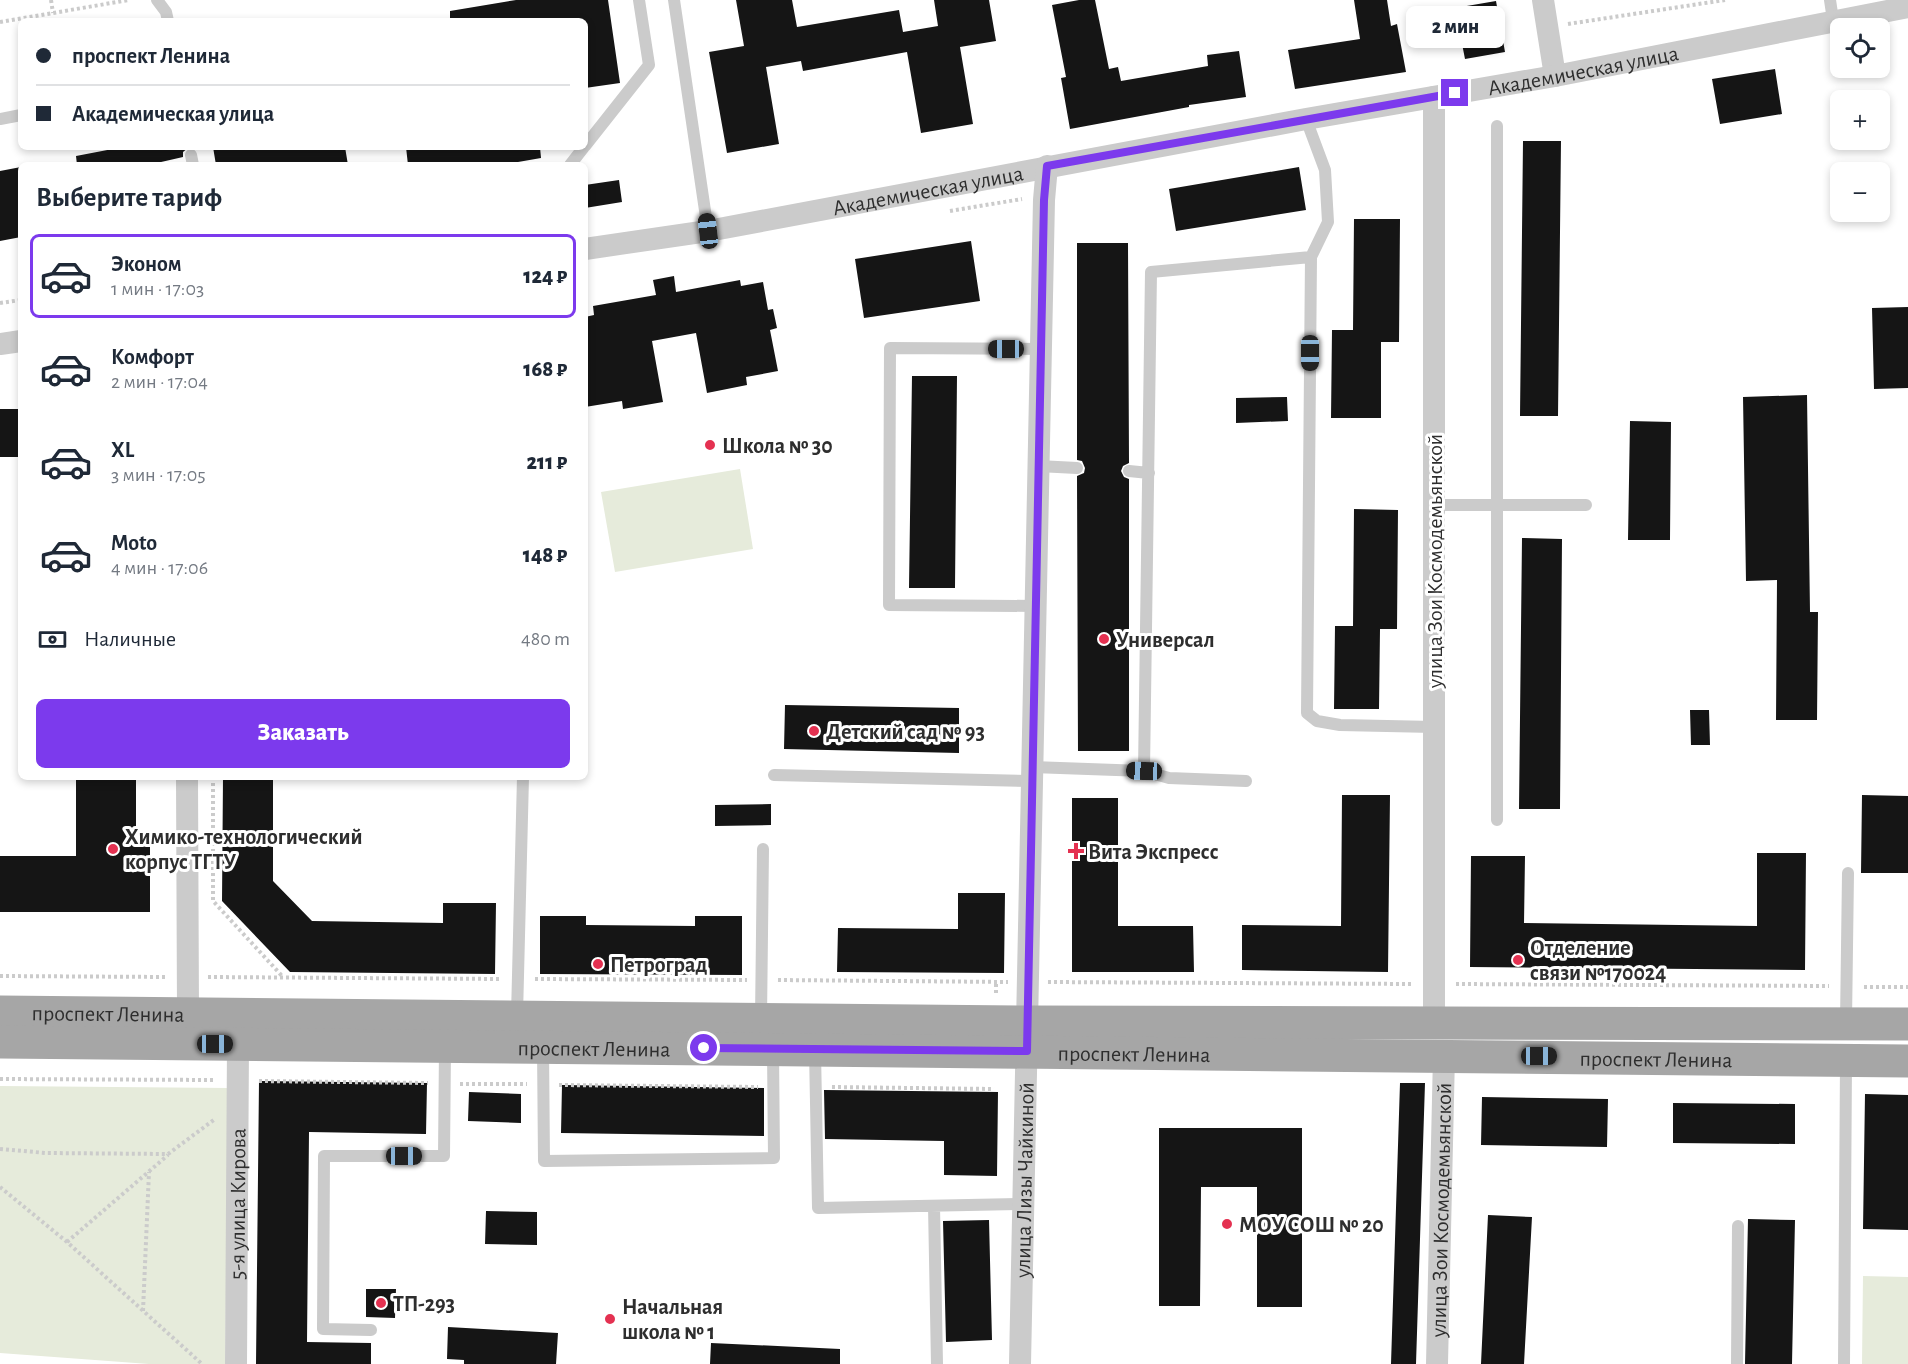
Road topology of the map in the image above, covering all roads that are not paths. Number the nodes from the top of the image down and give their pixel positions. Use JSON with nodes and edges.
{"nodes":[{"id":1,"x":157,"y":0,"type":"edge"},
{"id":2,"x":639,"y":0,"type":"edge"},
{"id":3,"x":674,"y":0,"type":"edge"},
{"id":4,"x":1543,"y":0,"type":"edge"},
{"id":5,"x":1908,"y":7,"type":"edge"},
{"id":6,"x":1831,"y":10,"type":"edge"},
{"id":7,"x":167,"y":18,"type":"edge"},
{"id":8,"x":1555,"y":76,"type":"junction"},
{"id":9,"x":1434,"y":97,"type":"junction"},
{"id":10,"x":18,"y":116,"type":"edge"},
{"id":11,"x":0,"y":119,"type":"edge"},
{"id":12,"x":1306,"y":119,"type":"junction"},
{"id":13,"x":1497,"y":126,"type":"dead end"},
{"id":14,"x":588,"y":143,"type":"edge"},
{"id":15,"x":582,"y":150,"type":"edge"},
{"id":16,"x":572,"y":162,"type":"edge"},
{"id":17,"x":1047,"y":166,"type":"junction"},
{"id":18,"x":708,"y":231,"type":"junction"},
{"id":19,"x":588,"y":249,"type":"edge"},
{"id":20,"x":1311,"y":257,"type":"junction"},
{"id":21,"x":18,"y":341,"type":"edge"},
{"id":22,"x":0,"y":344,"type":"edge"},
{"id":23,"x":1041,"y":349,"type":"junction"},
{"id":24,"x":1038,"y":466,"type":"junction"},
{"id":25,"x":1077,"y":468,"type":"dead end"},
{"id":26,"x":1129,"y":471,"type":"dead end"},
{"id":27,"x":1149,"y":472,"type":"junction"},
{"id":28,"x":1434,"y":505,"type":"junction"},
{"id":29,"x":1497,"y":505,"type":"junction"},
{"id":30,"x":1586,"y":505,"type":"dead end"},
{"id":31,"x":1035,"y":606,"type":"junction"},
{"id":32,"x":1434,"y":727,"type":"junction"},
{"id":33,"x":1144,"y":771,"type":"junction"},
{"id":34,"x":1032,"y":774,"type":"junction"},
{"id":35,"x":774,"y":775,"type":"dead end"},
{"id":36,"x":187,"y":780,"type":"edge"},
{"id":37,"x":523,"y":780,"type":"edge"},
{"id":38,"x":1246,"y":781,"type":"dead end"},
{"id":39,"x":1497,"y":820,"type":"dead end"},
{"id":40,"x":763,"y":849,"type":"dead end"},
{"id":41,"x":1848,"y":873,"type":"dead end"},
{"id":42,"x":0,"y":1012,"type":"edge"},
{"id":43,"x":188,"y":1014,"type":"junction"},
{"id":44,"x":264,"y":1014,"type":"junction"},
{"id":45,"x":517,"y":1016,"type":"junction"},
{"id":46,"x":761,"y":1018,"type":"junction"},
{"id":47,"x":1846,"y":1023,"type":"junction"},
{"id":48,"x":1434,"y":1024,"type":"junction"},
{"id":49,"x":1908,"y":1024,"type":"edge"},
{"id":50,"x":1027,"y":1037,"type":"junction"},
{"id":51,"x":0,"y":1042,"type":"edge"},
{"id":52,"x":170,"y":1044,"type":"junction"},
{"id":53,"x":238,"y":1044,"type":"junction"},
{"id":54,"x":445,"y":1046,"type":"junction"},
{"id":55,"x":543,"y":1047,"type":"junction"},
{"id":56,"x":773,"y":1049,"type":"junction"},
{"id":57,"x":814,"y":1050,"type":"junction"},
{"id":58,"x":1429,"y":1055,"type":"junction"},
{"id":59,"x":1846,"y":1060,"type":"junction"},
{"id":60,"x":1908,"y":1060,"type":"edge"},
{"id":61,"x":1023,"y":1204,"type":"junction"},
{"id":62,"x":934,"y":1206,"type":"junction"},
{"id":63,"x":1738,"y":1226,"type":"dead end"},
{"id":64,"x":371,"y":1330,"type":"dead end"},
{"id":65,"x":236,"y":1364,"type":"edge"},
{"id":66,"x":937,"y":1364,"type":"edge"},
{"id":67,"x":1020,"y":1364,"type":"edge"},
{"id":68,"x":1437,"y":1364,"type":"edge"},
{"id":69,"x":1737,"y":1364,"type":"edge"},
{"id":70,"x":1844,"y":1364,"type":"edge"}],
"edges":[{"from":1,"to":7,"type":"lane"},
{"from":2,"to":14,"type":"lane"},
{"from":3,"to":18,"type":"lane"},
{"from":4,"to":8,"type":"street"},
{"from":5,"to":6,"type":"street","name":"Академическая улица"},
{"from":6,"to":8,"type":"street","name":"Академическая улица"},
{"from":8,"to":9,"type":"street","name":"Академическая улица"},
{"from":9,"to":12,"type":"street","name":"Академическая улица"},
{"from":9,"to":28,"type":"street","name":"улица Зои Космодемьянской"},
{"from":10,"to":11,"type":"lane"},
{"from":12,"to":17,"type":"street","name":"Академическая улица"},
{"from":12,"to":20,"type":"lane"},
{"from":13,"to":29,"type":"lane"},
{"from":15,"to":16,"type":"lane"},
{"from":17,"to":18,"type":"street","name":"Академическая улица"},
{"from":17,"to":23,"type":"street","name":"улица Лизы Чайкиной"},
{"from":18,"to":19,"type":"street","name":"Академическая улица"},
{"from":20,"to":27,"type":"lane"},
{"from":20,"to":32,"type":"lane"},
{"from":21,"to":22,"type":"street"},
{"from":23,"to":24,"type":"street","name":"улица Лизы Чайкиной"},
{"from":23,"to":31,"type":"lane"},
{"from":24,"to":25,"type":"lane"},
{"from":24,"to":31,"type":"street","name":"улица Лизы Чайкиной"},
{"from":26,"to":27,"type":"lane"},
{"from":27,"to":33,"type":"lane"},
{"from":28,"to":29,"type":"lane"},
{"from":28,"to":32,"type":"street","name":"улица Зои Космодемьянской"},
{"from":29,"to":30,"type":"lane"},
{"from":29,"to":39,"type":"lane"},
{"from":31,"to":34,"type":"street","name":"улица Лизы Чайкиной"},
{"from":32,"to":48,"type":"street","name":"улица Зои Космодемьянской"},
{"from":33,"to":34,"type":"lane"},
{"from":33,"to":38,"type":"lane"},
{"from":34,"to":35,"type":"lane"},
{"from":34,"to":50,"type":"street","name":"улица Лизы Чайкиной"},
{"from":36,"to":43,"type":"street"},
{"from":37,"to":45,"type":"lane"},
{"from":40,"to":46,"type":"lane"},
{"from":41,"to":47,"type":"lane"},
{"from":42,"to":43,"type":"main road","name":"проспект Ленина"},
{"from":43,"to":44,"type":"main road","name":"проспект Ленина"},
{"from":43,"to":52,"type":"main road"},
{"from":44,"to":45,"type":"main road","name":"проспект Ленина"},
{"from":44,"to":53,"type":"main road"},
{"from":45,"to":46,"type":"main road","name":"проспект Ленина"},
{"from":46,"to":50,"type":"main road","name":"проспект Ленина"},
{"from":47,"to":48,"type":"main road","name":"проспект Ленина"},
{"from":47,"to":49,"type":"main road","name":"проспект Ленина"},
{"from":48,"to":50,"type":"main road","name":"проспект Ленина"},
{"from":48,"to":58,"type":"main road"},
{"from":50,"to":57,"type":"main road","name":"проспект Ленина"},
{"from":50,"to":58,"type":"main road","name":"проспект Ленина"},
{"from":50,"to":61,"type":"street","name":"улица Лизы Чайкиной"},
{"from":51,"to":52,"type":"main road","name":"проспект Ленина"},
{"from":52,"to":53,"type":"main road","name":"проспект Ленина"},
{"from":53,"to":54,"type":"main road","name":"проспект Ленина"},
{"from":53,"to":65,"type":"street","name":"5-я улица Кирова"},
{"from":54,"to":55,"type":"main road","name":"проспект Ленина"},
{"from":54,"to":64,"type":"lane"},
{"from":55,"to":56,"type":"main road","name":"проспект Ленина"},
{"from":55,"to":56,"type":"lane"},
{"from":56,"to":57,"type":"main road","name":"проспект Ленина"},
{"from":57,"to":62,"type":"lane"},
{"from":58,"to":59,"type":"main road","name":"проспект Ленина"},
{"from":58,"to":68,"type":"street","name":"улица Зои Космодемьянской"},
{"from":59,"to":60,"type":"main road","name":"проспект Ленина"},
{"from":59,"to":70,"type":"lane"},
{"from":61,"to":62,"type":"lane"},
{"from":61,"to":67,"type":"street","name":"улица Лизы Чайкиной"},
{"from":62,"to":66,"type":"lane"},
{"from":63,"to":69,"type":"lane"}]}
